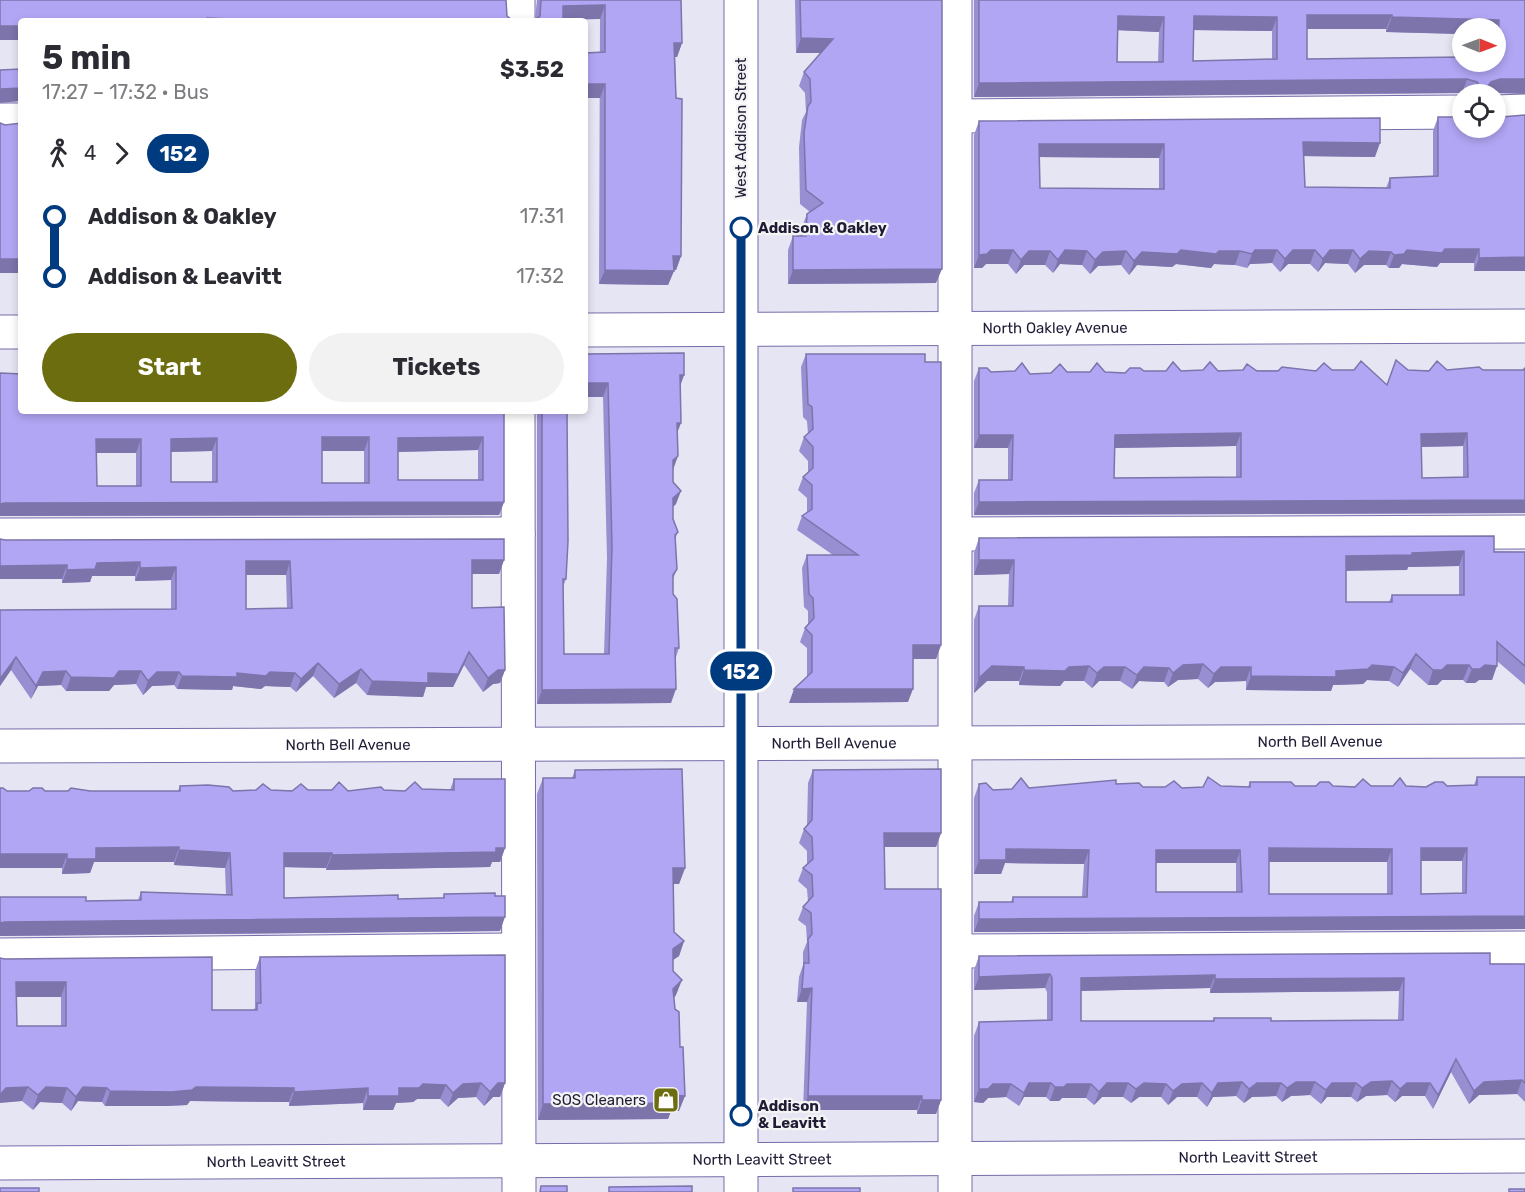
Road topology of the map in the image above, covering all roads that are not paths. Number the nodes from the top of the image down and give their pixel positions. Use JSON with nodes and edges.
{"nodes":[{"id":1,"x":518,"y":0,"type":"edge"},
{"id":2,"x":741,"y":0,"type":"edge"},
{"id":3,"x":955,"y":0,"type":"edge"},
{"id":4,"x":518,"y":18,"type":"edge"},
{"id":5,"x":1525,"y":111,"type":"edge"},
{"id":6,"x":1452,"y":112,"type":"edge"},
{"id":7,"x":1506,"y":112,"type":"edge"},
{"id":8,"x":955,"y":116,"type":"junction"},
{"id":9,"x":0,"y":120,"type":"edge"},
{"id":10,"x":18,"y":120,"type":"edge"},
{"id":11,"x":1525,"y":327,"type":"edge"},
{"id":12,"x":955,"y":329,"type":"junction"},
{"id":13,"x":588,"y":330,"type":"edge"},
{"id":14,"x":741,"y":330,"type":"junction"},
{"id":15,"x":0,"y":332,"type":"edge"},
{"id":16,"x":18,"y":332,"type":"edge"},
{"id":17,"x":518,"y":414,"type":"edge"},
{"id":18,"x":1525,"y":532,"type":"edge"},
{"id":19,"x":518,"y":534,"type":"junction"},
{"id":20,"x":955,"y":534,"type":"junction"},
{"id":21,"x":0,"y":535,"type":"edge"},
{"id":22,"x":1525,"y":741,"type":"edge"},
{"id":23,"x":955,"y":742,"type":"junction"},
{"id":24,"x":741,"y":743,"type":"junction"},
{"id":25,"x":518,"y":744,"type":"junction"},
{"id":26,"x":0,"y":746,"type":"edge"},
{"id":27,"x":1525,"y":948,"type":"edge"},
{"id":28,"x":518,"y":950,"type":"junction"},
{"id":29,"x":955,"y":951,"type":"junction"},
{"id":30,"x":0,"y":955,"type":"edge"},
{"id":31,"x":1525,"y":1156,"type":"edge"},
{"id":32,"x":955,"y":1158,"type":"junction"},
{"id":33,"x":741,"y":1159,"type":"junction"},
{"id":34,"x":0,"y":1163,"type":"edge"},
{"id":35,"x":519,"y":1176,"type":"edge"},
{"id":36,"x":741,"y":1192,"type":"edge"},
{"id":37,"x":955,"y":1192,"type":"edge"}],
"edges":[{"from":1,"to":4,"type":"street"},
{"from":2,"to":14,"type":"street","name":"West Addison Street"},
{"from":3,"to":8,"type":"street"},
{"from":5,"to":7,"type":"street"},
{"from":6,"to":8,"type":"street"},
{"from":8,"to":12,"type":"street"},
{"from":9,"to":10,"type":"street"},
{"from":11,"to":12,"type":"street","name":"North Oakley Avenue"},
{"from":12,"to":14,"type":"street","name":"North Oakley Avenue"},
{"from":12,"to":20,"type":"street"},
{"from":13,"to":14,"type":"street","name":"North Oakley Avenue"},
{"from":14,"to":24,"type":"street","name":"West Addison Street"},
{"from":15,"to":16,"type":"street"},
{"from":17,"to":19,"type":"street"},
{"from":18,"to":20,"type":"street"},
{"from":19,"to":21,"type":"street"},
{"from":19,"to":25,"type":"street"},
{"from":20,"to":23,"type":"street"},
{"from":22,"to":23,"type":"street","name":"North Bell Avenue"},
{"from":23,"to":24,"type":"street","name":"North Bell Avenue"},
{"from":23,"to":29,"type":"street"},
{"from":24,"to":25,"type":"street","name":"North Bell Avenue"},
{"from":24,"to":33,"type":"street","name":"West Addison Street"},
{"from":25,"to":26,"type":"street","name":"North Bell Avenue"},
{"from":25,"to":28,"type":"street"},
{"from":27,"to":29,"type":"street"},
{"from":28,"to":30,"type":"street"},
{"from":28,"to":35,"type":"street"},
{"from":29,"to":32,"type":"street"},
{"from":31,"to":32,"type":"street","name":"North Leavitt Street"},
{"from":32,"to":33,"type":"street","name":"North Leavitt Street"},
{"from":32,"to":37,"type":"street"},
{"from":33,"to":35,"type":"street","name":"North Leavitt Street"},
{"from":33,"to":36,"type":"street","name":"West Addison Street"},
{"from":34,"to":35,"type":"street","name":"North Leavitt Street"}]}
